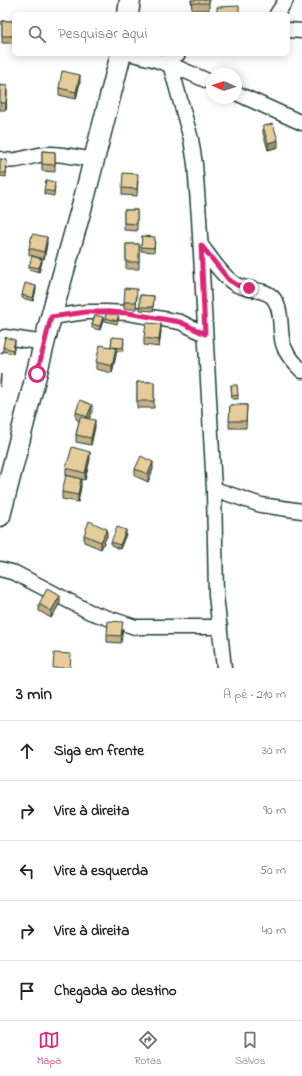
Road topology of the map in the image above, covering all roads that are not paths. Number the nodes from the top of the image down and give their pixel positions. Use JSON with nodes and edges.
{"nodes":[{"id":1,"x":130,"y":0,"type":"edge"},
{"id":2,"x":286,"y":0,"type":"edge"},
{"id":3,"x":128,"y":12,"type":"edge"},
{"id":4,"x":278,"y":12,"type":"edge"},
{"id":5,"x":290,"y":30,"type":"edge"},
{"id":6,"x":302,"y":31,"type":"edge"},
{"id":7,"x":120,"y":56,"type":"edge"},
{"id":8,"x":142,"y":56,"type":"edge"},
{"id":9,"x":174,"y":59,"type":"edge"},
{"id":10,"x":206,"y":79,"type":"edge"},
{"id":11,"x":242,"y":96,"type":"edge"},
{"id":12,"x":302,"y":123,"type":"edge"},
{"id":13,"x":0,"y":159,"type":"edge"},
{"id":14,"x":94,"y":160,"type":"junction"},
{"id":15,"x":201,"y":245,"type":"junction"},
{"id":16,"x":51,"y":317,"type":"junction"},
{"id":17,"x":205,"y":334,"type":"junction"},
{"id":18,"x":45,"y":343,"type":"junction"},
{"id":19,"x":0,"y":345,"type":"edge"},
{"id":20,"x":302,"y":371,"type":"edge"},
{"id":21,"x":214,"y":488,"type":"junction"},
{"id":22,"x":302,"y":511,"type":"edge"},
{"id":23,"x":0,"y":516,"type":"edge"},
{"id":24,"x":0,"y":569,"type":"edge"},
{"id":25,"x":220,"y":627,"type":"junction"},
{"id":26,"x":224,"y":668,"type":"edge"}],
"edges":[{"from":1,"to":3,"type":"main road"},
{"from":2,"to":4,"type":"street"},
{"from":5,"to":6,"type":"street"},
{"from":7,"to":14,"type":"main road"},
{"from":8,"to":9,"type":"street"},
{"from":9,"to":10,"type":"street"},
{"from":9,"to":15,"type":"street"},
{"from":11,"to":12,"type":"street"},
{"from":13,"to":14,"type":"street"},
{"from":14,"to":16,"type":"main road"},
{"from":15,"to":17,"type":"street"},
{"from":15,"to":20,"type":"street"},
{"from":16,"to":17,"type":"street"},
{"from":16,"to":18,"type":"main road"},
{"from":17,"to":21,"type":"street"},
{"from":18,"to":19,"type":"street"},
{"from":18,"to":23,"type":"main road"},
{"from":21,"to":22,"type":"street"},
{"from":21,"to":25,"type":"street"},
{"from":24,"to":25,"type":"street"},
{"from":25,"to":26,"type":"street"}]}
